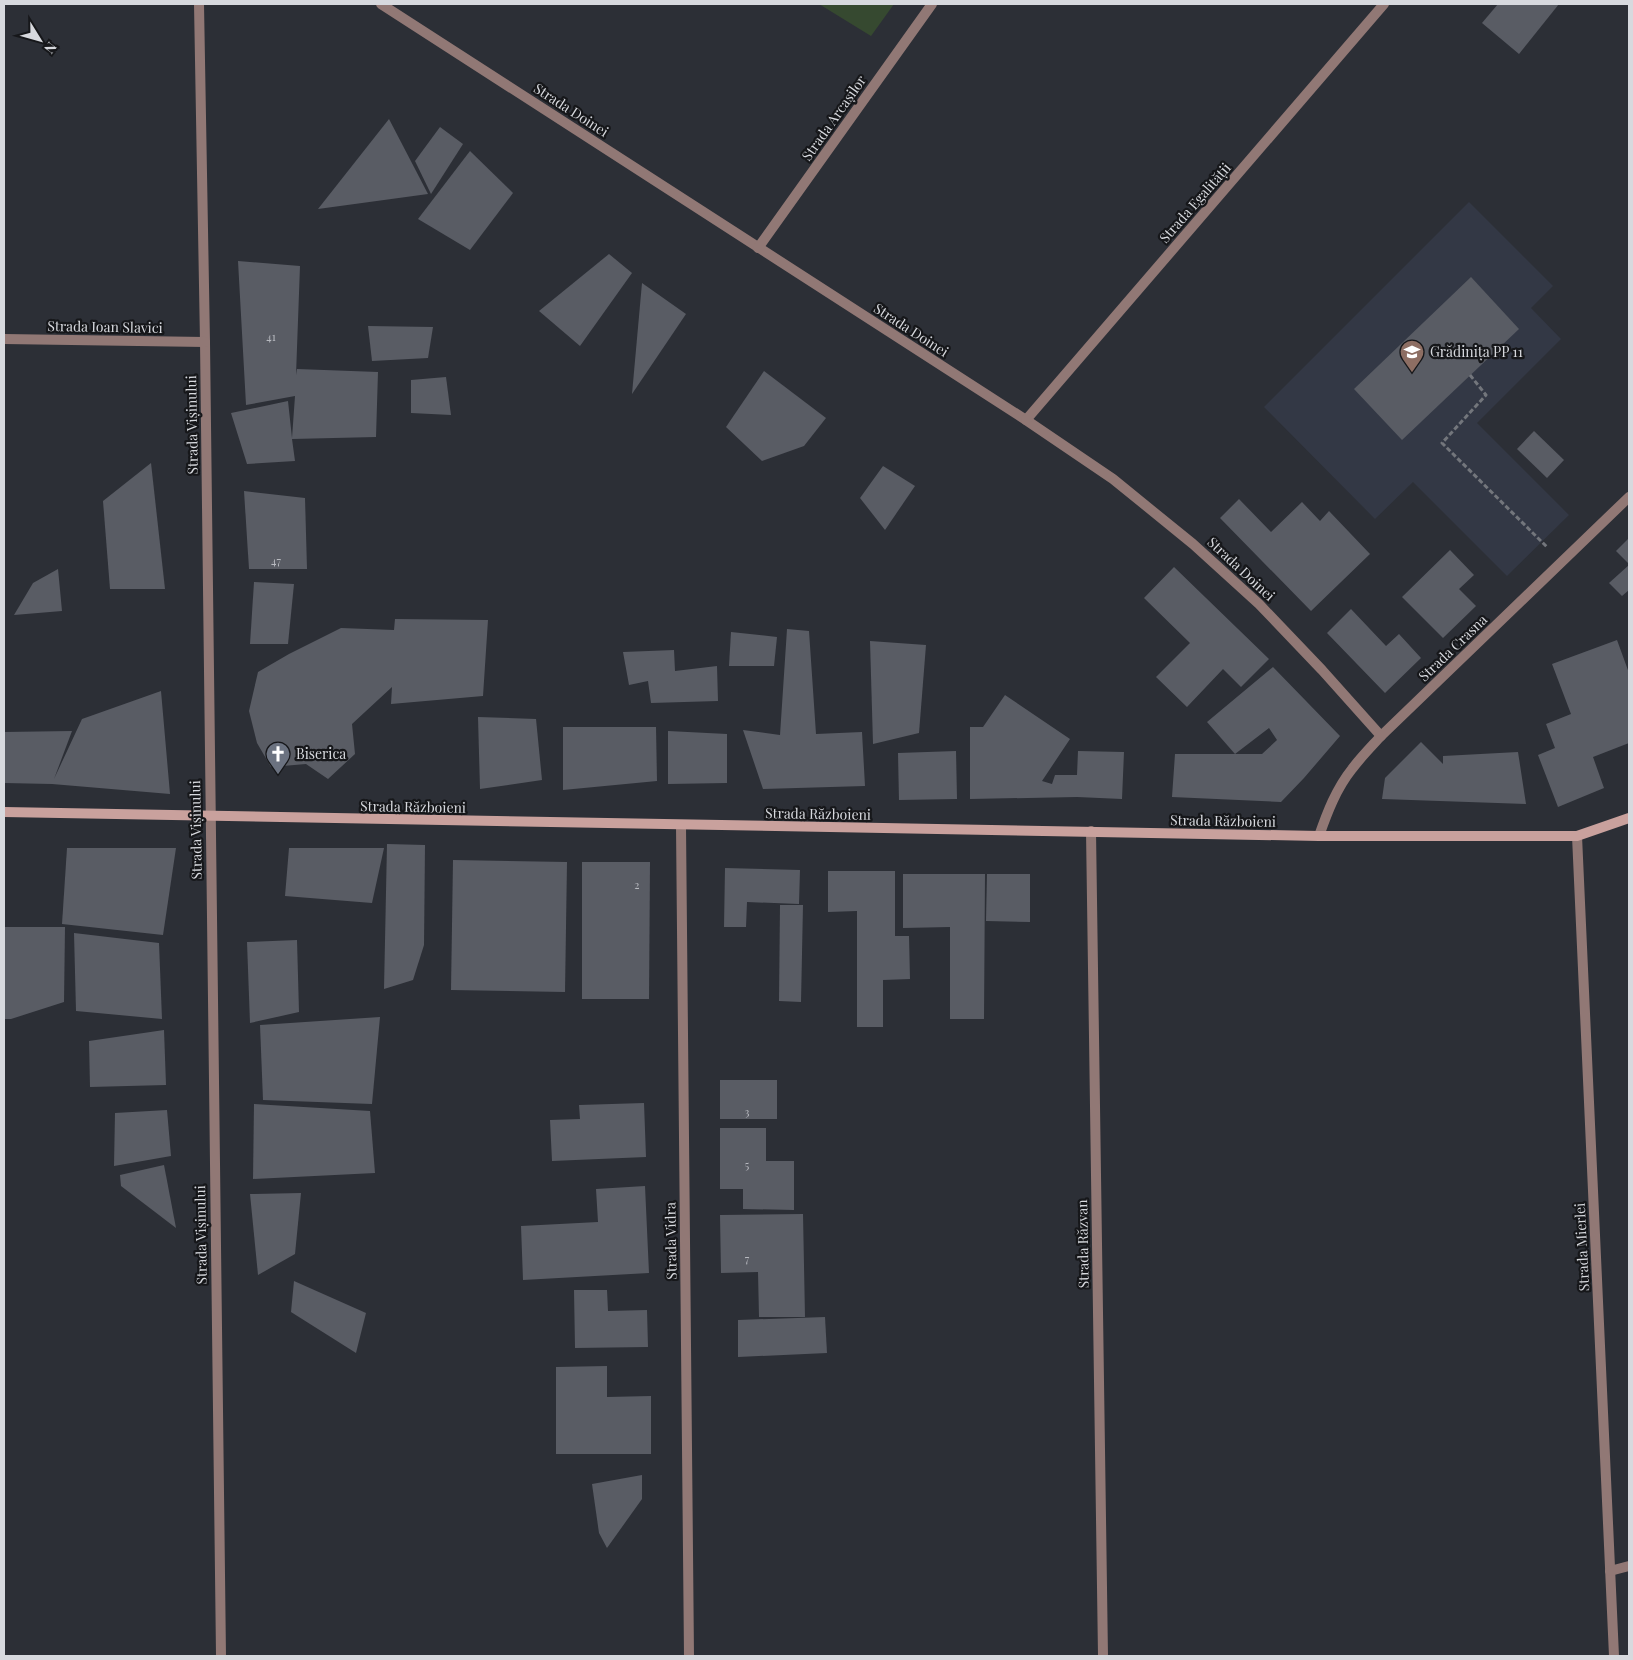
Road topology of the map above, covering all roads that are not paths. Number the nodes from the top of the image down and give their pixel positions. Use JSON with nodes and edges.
{"nodes":[{"id":1,"x":199,"y":4,"type":"edge"},
{"id":2,"x":381,"y":4,"type":"edge"},
{"id":3,"x":932,"y":4,"type":"edge"},
{"id":4,"x":1384,"y":4,"type":"edge"},
{"id":5,"x":758,"y":248,"type":"junction"},
{"id":6,"x":4,"y":340,"type":"edge"},
{"id":7,"x":205,"y":342,"type":"junction"},
{"id":8,"x":1026,"y":420,"type":"junction"},
{"id":9,"x":1629,"y":497,"type":"edge"},
{"id":10,"x":1381,"y":736,"type":"junction"},
{"id":11,"x":4,"y":812,"type":"edge"},
{"id":12,"x":210,"y":817,"type":"junction"},
{"id":13,"x":1629,"y":818,"type":"edge"},
{"id":14,"x":681,"y":826,"type":"junction"},
{"id":15,"x":1091,"y":831,"type":"junction"},
{"id":16,"x":1319,"y":836,"type":"junction"},
{"id":17,"x":1577,"y":836,"type":"junction"},
{"id":18,"x":1629,"y":1566,"type":"edge"},
{"id":19,"x":1610,"y":1572,"type":"junction"},
{"id":20,"x":220,"y":1656,"type":"edge"},
{"id":21,"x":689,"y":1656,"type":"edge"},
{"id":22,"x":1103,"y":1656,"type":"edge"},
{"id":23,"x":1614,"y":1656,"type":"edge"}],
"edges":[{"from":1,"to":7,"type":"street","name":"Strada Vișinului"},
{"from":2,"to":5,"type":"street","name":"Strada Doinei"},
{"from":3,"to":5,"type":"street","name":"Strada Arcașilor"},
{"from":4,"to":8,"type":"street","name":"Strada Egalității"},
{"from":5,"to":8,"type":"street","name":"Strada Doinei"},
{"from":6,"to":7,"type":"street","name":"Strada Ioan Slavici"},
{"from":7,"to":12,"type":"street","name":"Strada Vișinului"},
{"from":8,"to":10,"type":"street","name":"Strada Doinei"},
{"from":9,"to":10,"type":"street","name":"Strada Crasna"},
{"from":10,"to":16,"type":"street","name":"Strada Crasna"},
{"from":11,"to":12,"type":"street","name":"Strada Războieni"},
{"from":12,"to":14,"type":"street","name":"Strada Războieni"},
{"from":12,"to":20,"type":"street","name":"Strada Vișinului"},
{"from":13,"to":17,"type":"street","name":"Strada Războieni"},
{"from":14,"to":15,"type":"street","name":"Strada Războieni"},
{"from":14,"to":21,"type":"street","name":"Strada Vidra"},
{"from":15,"to":16,"type":"street","name":"Strada Războieni"},
{"from":15,"to":22,"type":"street","name":"Strada Răzvan"},
{"from":16,"to":17,"type":"street","name":"Strada Războieni"},
{"from":17,"to":19,"type":"street","name":"Strada Mierlei"},
{"from":18,"to":19,"type":"street"},
{"from":19,"to":23,"type":"street","name":"Strada Mierlei"}]}
